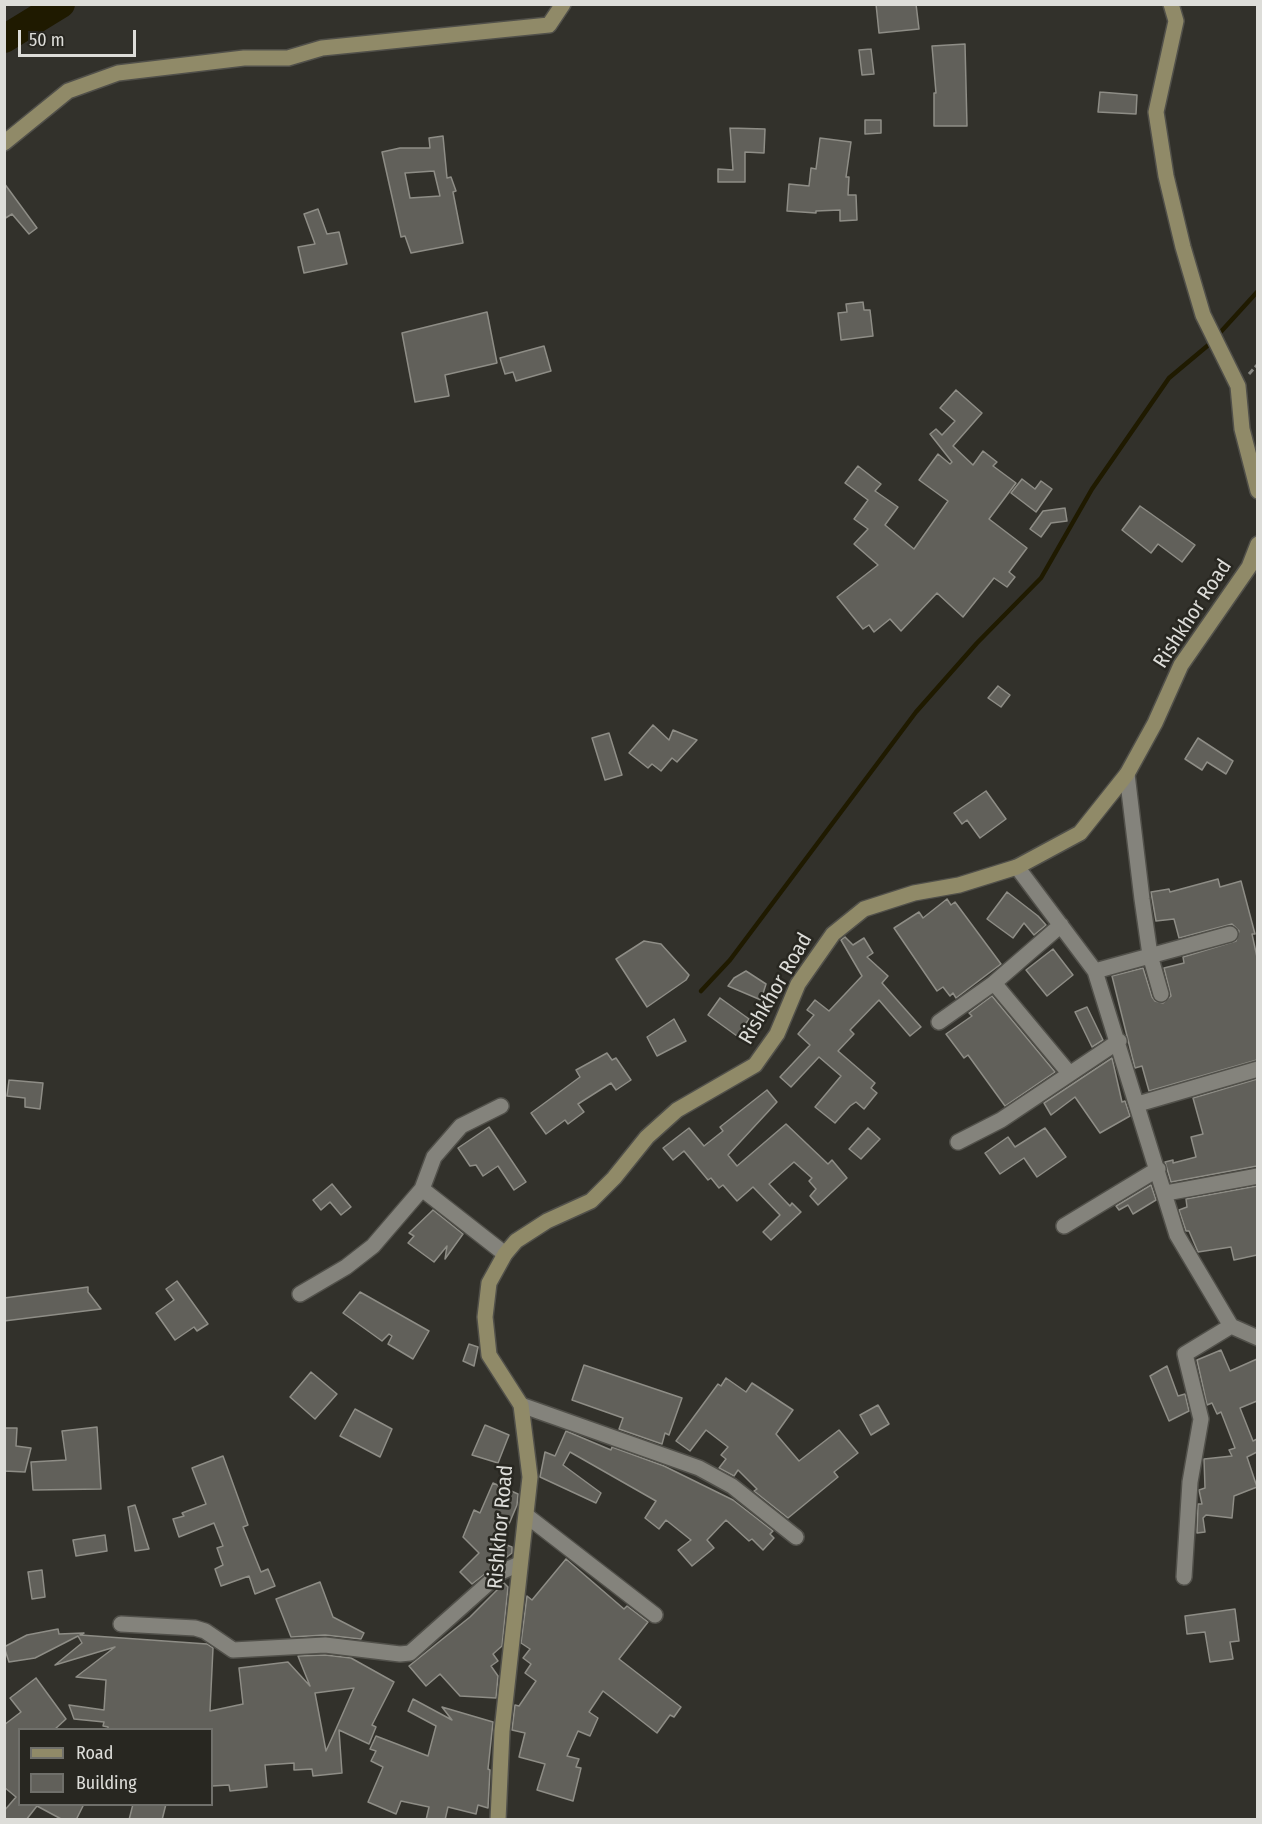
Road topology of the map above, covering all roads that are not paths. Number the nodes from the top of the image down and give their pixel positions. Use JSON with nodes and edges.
{"nodes":[{"id":1,"x":563,"y":4,"type":"edge"},
{"id":2,"x":1171,"y":4,"type":"edge"},
{"id":3,"x":4,"y":142,"type":"edge"},
{"id":4,"x":1257,"y":491,"type":"edge"},
{"id":5,"x":1257,"y":544,"type":"edge"},
{"id":6,"x":1127,"y":774,"type":"junction"},
{"id":7,"x":1017,"y":867,"type":"junction"},
{"id":8,"x":1061,"y":925,"type":"junction"},
{"id":9,"x":1230,"y":934,"type":"dead end"},
{"id":10,"x":1150,"y":955,"type":"junction"},
{"id":11,"x":1095,"y":970,"type":"junction"},
{"id":12,"x":994,"y":983,"type":"junction"},
{"id":13,"x":1161,"y":994,"type":"dead end"},
{"id":14,"x":939,"y":1022,"type":"dead end"},
{"id":15,"x":1119,"y":1041,"type":"junction"},
{"id":16,"x":1257,"y":1070,"type":"edge"},
{"id":17,"x":1069,"y":1073,"type":"junction"},
{"id":18,"x":1138,"y":1104,"type":"junction"},
{"id":19,"x":501,"y":1106,"type":"dead end"},
{"id":20,"x":958,"y":1142,"type":"dead end"},
{"id":21,"x":1158,"y":1169,"type":"junction"},
{"id":22,"x":1257,"y":1176,"type":"edge"},
{"id":23,"x":422,"y":1189,"type":"junction"},
{"id":24,"x":1166,"y":1193,"type":"junction"},
{"id":25,"x":1064,"y":1226,"type":"dead end"},
{"id":26,"x":505,"y":1254,"type":"junction"},
{"id":27,"x":300,"y":1294,"type":"dead end"},
{"id":28,"x":1231,"y":1326,"type":"junction"},
{"id":29,"x":1257,"y":1338,"type":"edge"},
{"id":30,"x":521,"y":1405,"type":"junction"},
{"id":31,"x":527,"y":1516,"type":"junction"},
{"id":32,"x":796,"y":1537,"type":"dead end"},
{"id":33,"x":519,"y":1564,"type":"junction"},
{"id":34,"x":1184,"y":1577,"type":"dead end"},
{"id":35,"x":655,"y":1615,"type":"dead end"},
{"id":36,"x":121,"y":1624,"type":"dead end"},
{"id":37,"x":498,"y":1820,"type":"edge"}],
"edges":[{"from":1,"to":3,"type":"street"},
{"from":2,"to":4,"type":"street"},
{"from":5,"to":6,"type":"street","name":"Rishkhor Road"},
{"from":6,"to":7,"type":"street","name":"Rishkhor Road"},
{"from":6,"to":10,"type":"street"},
{"from":7,"to":8,"type":"street"},
{"from":7,"to":26,"type":"street","name":"Rishkhor Road"},
{"from":8,"to":11,"type":"street"},
{"from":8,"to":12,"type":"street"},
{"from":9,"to":10,"type":"street"},
{"from":10,"to":11,"type":"street"},
{"from":10,"to":13,"type":"street"},
{"from":11,"to":15,"type":"street"},
{"from":12,"to":14,"type":"street"},
{"from":12,"to":17,"type":"street"},
{"from":15,"to":17,"type":"street"},
{"from":15,"to":18,"type":"street"},
{"from":16,"to":18,"type":"street"},
{"from":17,"to":20,"type":"street"},
{"from":18,"to":21,"type":"street"},
{"from":19,"to":23,"type":"street"},
{"from":21,"to":24,"type":"street"},
{"from":21,"to":25,"type":"street"},
{"from":22,"to":24,"type":"street"},
{"from":23,"to":26,"type":"street"},
{"from":23,"to":27,"type":"street"},
{"from":24,"to":28,"type":"street"},
{"from":26,"to":30,"type":"street","name":"Rishkhor Road"},
{"from":28,"to":29,"type":"street"},
{"from":28,"to":34,"type":"street"},
{"from":30,"to":31,"type":"street","name":"Rishkhor Road"},
{"from":30,"to":32,"type":"street"},
{"from":31,"to":33,"type":"street","name":"Rishkhor Road"},
{"from":31,"to":35,"type":"street"},
{"from":33,"to":36,"type":"street"},
{"from":33,"to":37,"type":"street","name":"Rishkhor Road"}]}
